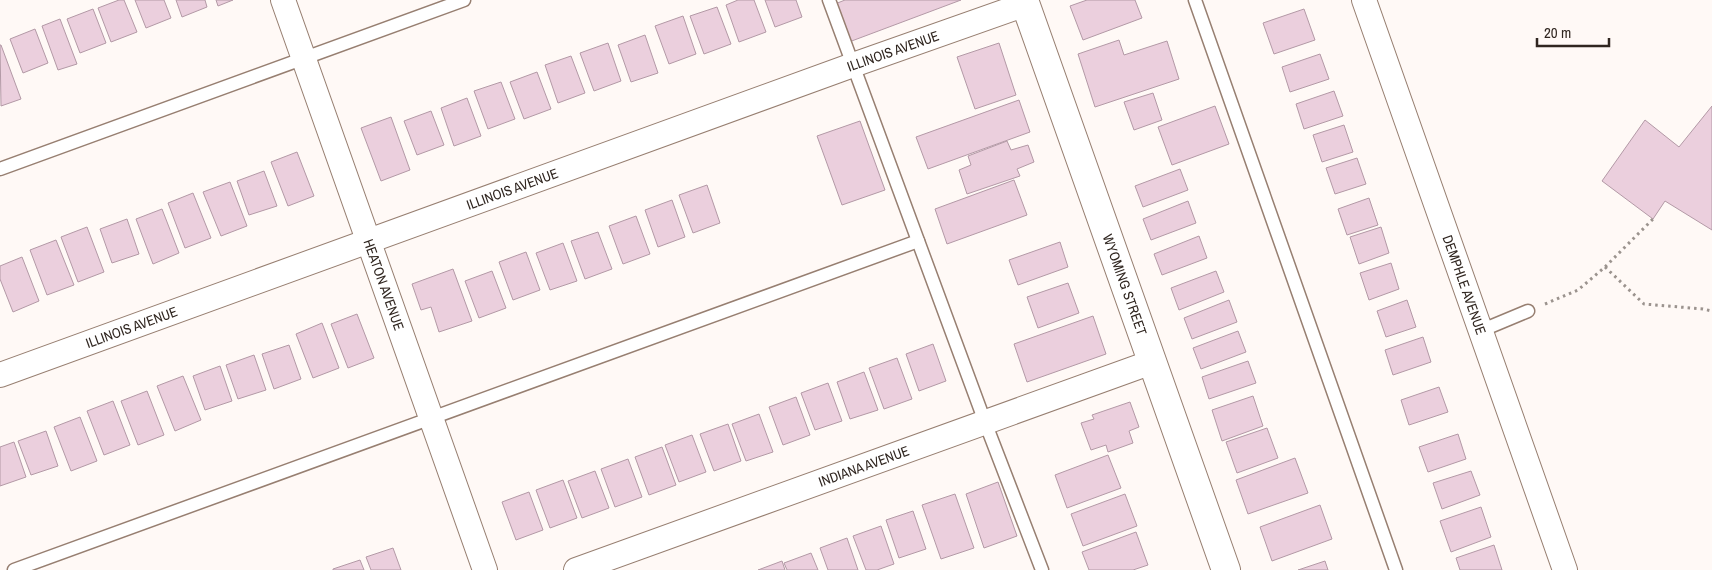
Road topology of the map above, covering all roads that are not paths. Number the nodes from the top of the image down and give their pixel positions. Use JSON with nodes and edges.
{"nodes":[{"id":1,"x":284,"y":0,"type":"edge"},
{"id":2,"x":464,"y":0,"type":"edge"},
{"id":3,"x":829,"y":0,"type":"edge"},
{"id":4,"x":1195,"y":0,"type":"edge"},
{"id":5,"x":1364,"y":0,"type":"edge"},
{"id":6,"x":1025,"y":2,"type":"edge"},
{"id":7,"x":304,"y":58,"type":"junction"},
{"id":8,"x":853,"y":65,"type":"junction"},
{"id":9,"x":0,"y":169,"type":"edge"},
{"id":10,"x":918,"y":241,"type":"junction"},
{"id":11,"x":369,"y":242,"type":"junction"},
{"id":12,"x":1528,"y":311,"type":"road end"},
{"id":13,"x":1480,"y":331,"type":"junction"},
{"id":14,"x":1152,"y":362,"type":"junction"},
{"id":15,"x":0,"y":375,"type":"edge"},
{"id":16,"x":432,"y":419,"type":"junction"},
{"id":17,"x":985,"y":422,"type":"junction"},
{"id":18,"x":14,"y":570,"type":"edge"},
{"id":19,"x":485,"y":570,"type":"edge"},
{"id":20,"x":576,"y":570,"type":"edge"},
{"id":21,"x":1042,"y":570,"type":"edge"},
{"id":22,"x":1226,"y":570,"type":"edge"},
{"id":23,"x":1396,"y":570,"type":"edge"},
{"id":24,"x":1564,"y":570,"type":"edge"}],
"edges":[{"from":1,"to":7,"type":"street","name":"HEATON AVENUE"},
{"from":2,"to":7,"type":"lane"},
{"from":3,"to":8,"type":"lane"},
{"from":4,"to":23,"type":"lane"},
{"from":5,"to":13,"type":"street","name":"DEMPHLE AVENUE"},
{"from":6,"to":8,"type":"street","name":"ILLINOIS AVENUE"},
{"from":6,"to":14,"type":"street","name":"WYOMING STREET"},
{"from":7,"to":9,"type":"lane"},
{"from":7,"to":11,"type":"street","name":"HEATON AVENUE"},
{"from":8,"to":10,"type":"lane"},
{"from":8,"to":11,"type":"street","name":"ILLINOIS AVENUE"},
{"from":10,"to":16,"type":"lane"},
{"from":10,"to":17,"type":"lane"},
{"from":11,"to":15,"type":"street","name":"ILLINOIS AVENUE"},
{"from":11,"to":16,"type":"street","name":"HEATON AVENUE"},
{"from":12,"to":13,"type":"lane"},
{"from":13,"to":24,"type":"street","name":"DEMPHLE AVENUE"},
{"from":14,"to":17,"type":"street","name":"INDIANA AVENUE"},
{"from":14,"to":22,"type":"street","name":"WYOMING STREET"},
{"from":16,"to":18,"type":"lane"},
{"from":16,"to":19,"type":"street","name":"HEATON AVENUE"},
{"from":17,"to":20,"type":"street","name":"INDIANA AVENUE"},
{"from":17,"to":21,"type":"lane"}]}
